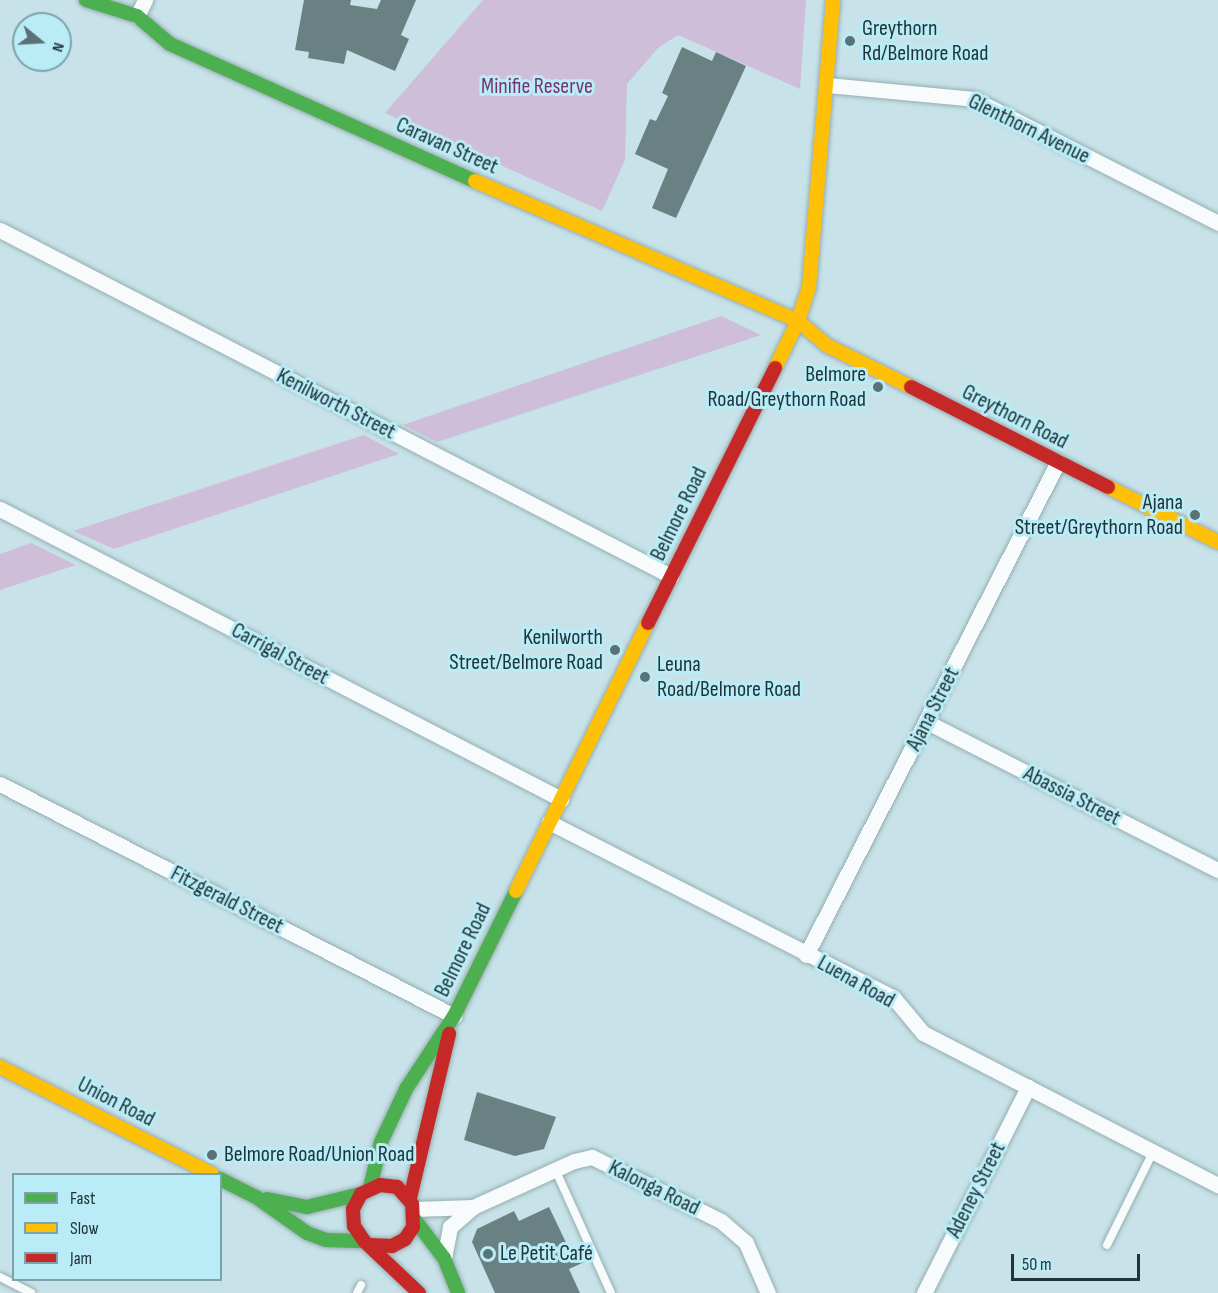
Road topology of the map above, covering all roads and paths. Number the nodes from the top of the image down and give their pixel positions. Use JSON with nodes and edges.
{"nodes":[{"id":1,"x":86,"y":0,"type":"edge"},
{"id":2,"x":145,"y":0,"type":"edge"},
{"id":3,"x":833,"y":0,"type":"edge"},
{"id":4,"x":137,"y":16,"type":"junction"},
{"id":5,"x":827,"y":85,"type":"junction"},
{"id":6,"x":1218,"y":223,"type":"edge"},
{"id":7,"x":0,"y":230,"type":"edge"},
{"id":8,"x":798,"y":321,"type":"junction"},
{"id":9,"x":1058,"y":462,"type":"junction"},
{"id":10,"x":0,"y":509,"type":"edge"},
{"id":11,"x":1218,"y":542,"type":"edge"},
{"id":12,"x":671,"y":576,"type":"junction"},
{"id":13,"x":927,"y":722,"type":"junction"},
{"id":14,"x":0,"y":784,"type":"edge"},
{"id":15,"x":561,"y":799,"type":"junction"},
{"id":16,"x":549,"y":822,"type":"junction"},
{"id":17,"x":1218,"y":870,"type":"edge"},
{"id":18,"x":806,"y":955,"type":"junction"},
{"id":19,"x":453,"y":1016,"type":"junction"},
{"id":20,"x":0,"y":1067,"type":"edge"},
{"id":21,"x":1028,"y":1087,"type":"junction"},
{"id":22,"x":1153,"y":1152,"type":"junction"},
{"id":23,"x":556,"y":1171,"type":"junction"},
{"id":24,"x":211,"y":1173,"type":"edge"},
{"id":25,"x":222,"y":1180,"type":"edge"},
{"id":26,"x":1218,"y":1185,"type":"edge"},
{"id":27,"x":365,"y":1191,"type":"junction"},
{"id":28,"x":256,"y":1197,"type":"junction"},
{"id":29,"x":473,"y":1207,"type":"junction"},
{"id":30,"x":413,"y":1209,"type":"junction"},
{"id":31,"x":367,"y":1243,"type":"junction"},
{"id":32,"x":1107,"y":1245,"type":"dead end"},
{"id":33,"x":444,"y":1258,"type":"junction"},
{"id":34,"x":0,"y":1277,"type":"edge"},
{"id":35,"x":31,"y":1293,"type":"edge"},
{"id":36,"x":419,"y":1293,"type":"edge"},
{"id":37,"x":458,"y":1293,"type":"edge"},
{"id":38,"x":611,"y":1293,"type":"edge"},
{"id":39,"x":768,"y":1293,"type":"edge"},
{"id":40,"x":924,"y":1293,"type":"edge"}],
"edges":[{"from":1,"to":4,"type":"main road","name":"Caravan Street"},
{"from":2,"to":4,"type":"street"},
{"from":3,"to":5,"type":"main road","name":"Belmore Road"},
{"from":4,"to":8,"type":"main road","name":"Caravan Street"},
{"from":5,"to":6,"type":"street","name":"Glenthorn Avenue"},
{"from":5,"to":8,"type":"main road","name":"Belmore Road"},
{"from":7,"to":12,"type":"street","name":"Kenilworth Street"},
{"from":8,"to":9,"type":"main road","name":"Greythorn Road"},
{"from":8,"to":12,"type":"main road","name":"Belmore Road"},
{"from":9,"to":11,"type":"main road","name":"Greythorn Road"},
{"from":9,"to":13,"type":"street","name":"Ajana Street"},
{"from":10,"to":15,"type":"street","name":"Carrigal Street"},
{"from":12,"to":15,"type":"main road","name":"Belmore Road"},
{"from":13,"to":17,"type":"street","name":"Abassia Street"},
{"from":13,"to":18,"type":"street","name":"Ajana Street"},
{"from":14,"to":19,"type":"street","name":"Fitzgerald Street"},
{"from":15,"to":16,"type":"main road","name":"Belmore Road"},
{"from":16,"to":18,"type":"street","name":"Luena Road"},
{"from":16,"to":19,"type":"main road","name":"Belmore Road"},
{"from":18,"to":21,"type":"street","name":"Luena Road"},
{"from":19,"to":27,"type":"main road","name":"Belmore Road"},
{"from":19,"to":30,"type":"main road","name":"Belmore Road"},
{"from":20,"to":24,"type":"main road","name":"Union Road"},
{"from":21,"to":22,"type":"street","name":"Luena Road"},
{"from":21,"to":40,"type":"street","name":"Adeney Street"},
{"from":22,"to":26,"type":"street","name":"Luena Road"},
{"from":22,"to":32,"type":"lane"},
{"from":23,"to":29,"type":"street","name":"Kalonga Road"},
{"from":23,"to":38,"type":"lane"},
{"from":23,"to":39,"type":"street","name":"Kalonga Road"},
{"from":25,"to":28,"type":"main road"},
{"from":27,"to":28,"type":"main road"},
{"from":27,"to":30,"type":"main road"},
{"from":27,"to":31,"type":"main road","name":"Belmore Road"},
{"from":28,"to":31,"type":"main road"},
{"from":29,"to":30,"type":"street","name":"Kalonga Road"},
{"from":29,"to":33,"type":"street","name":"Kalonga Road"},
{"from":30,"to":31,"type":"main road","name":"Belmore Road"},
{"from":30,"to":33,"type":"main road"},
{"from":31,"to":36,"type":"main road","name":"Belmore Road"},
{"from":33,"to":37,"type":"main road"},
{"from":34,"to":35,"type":"lane"}]}
